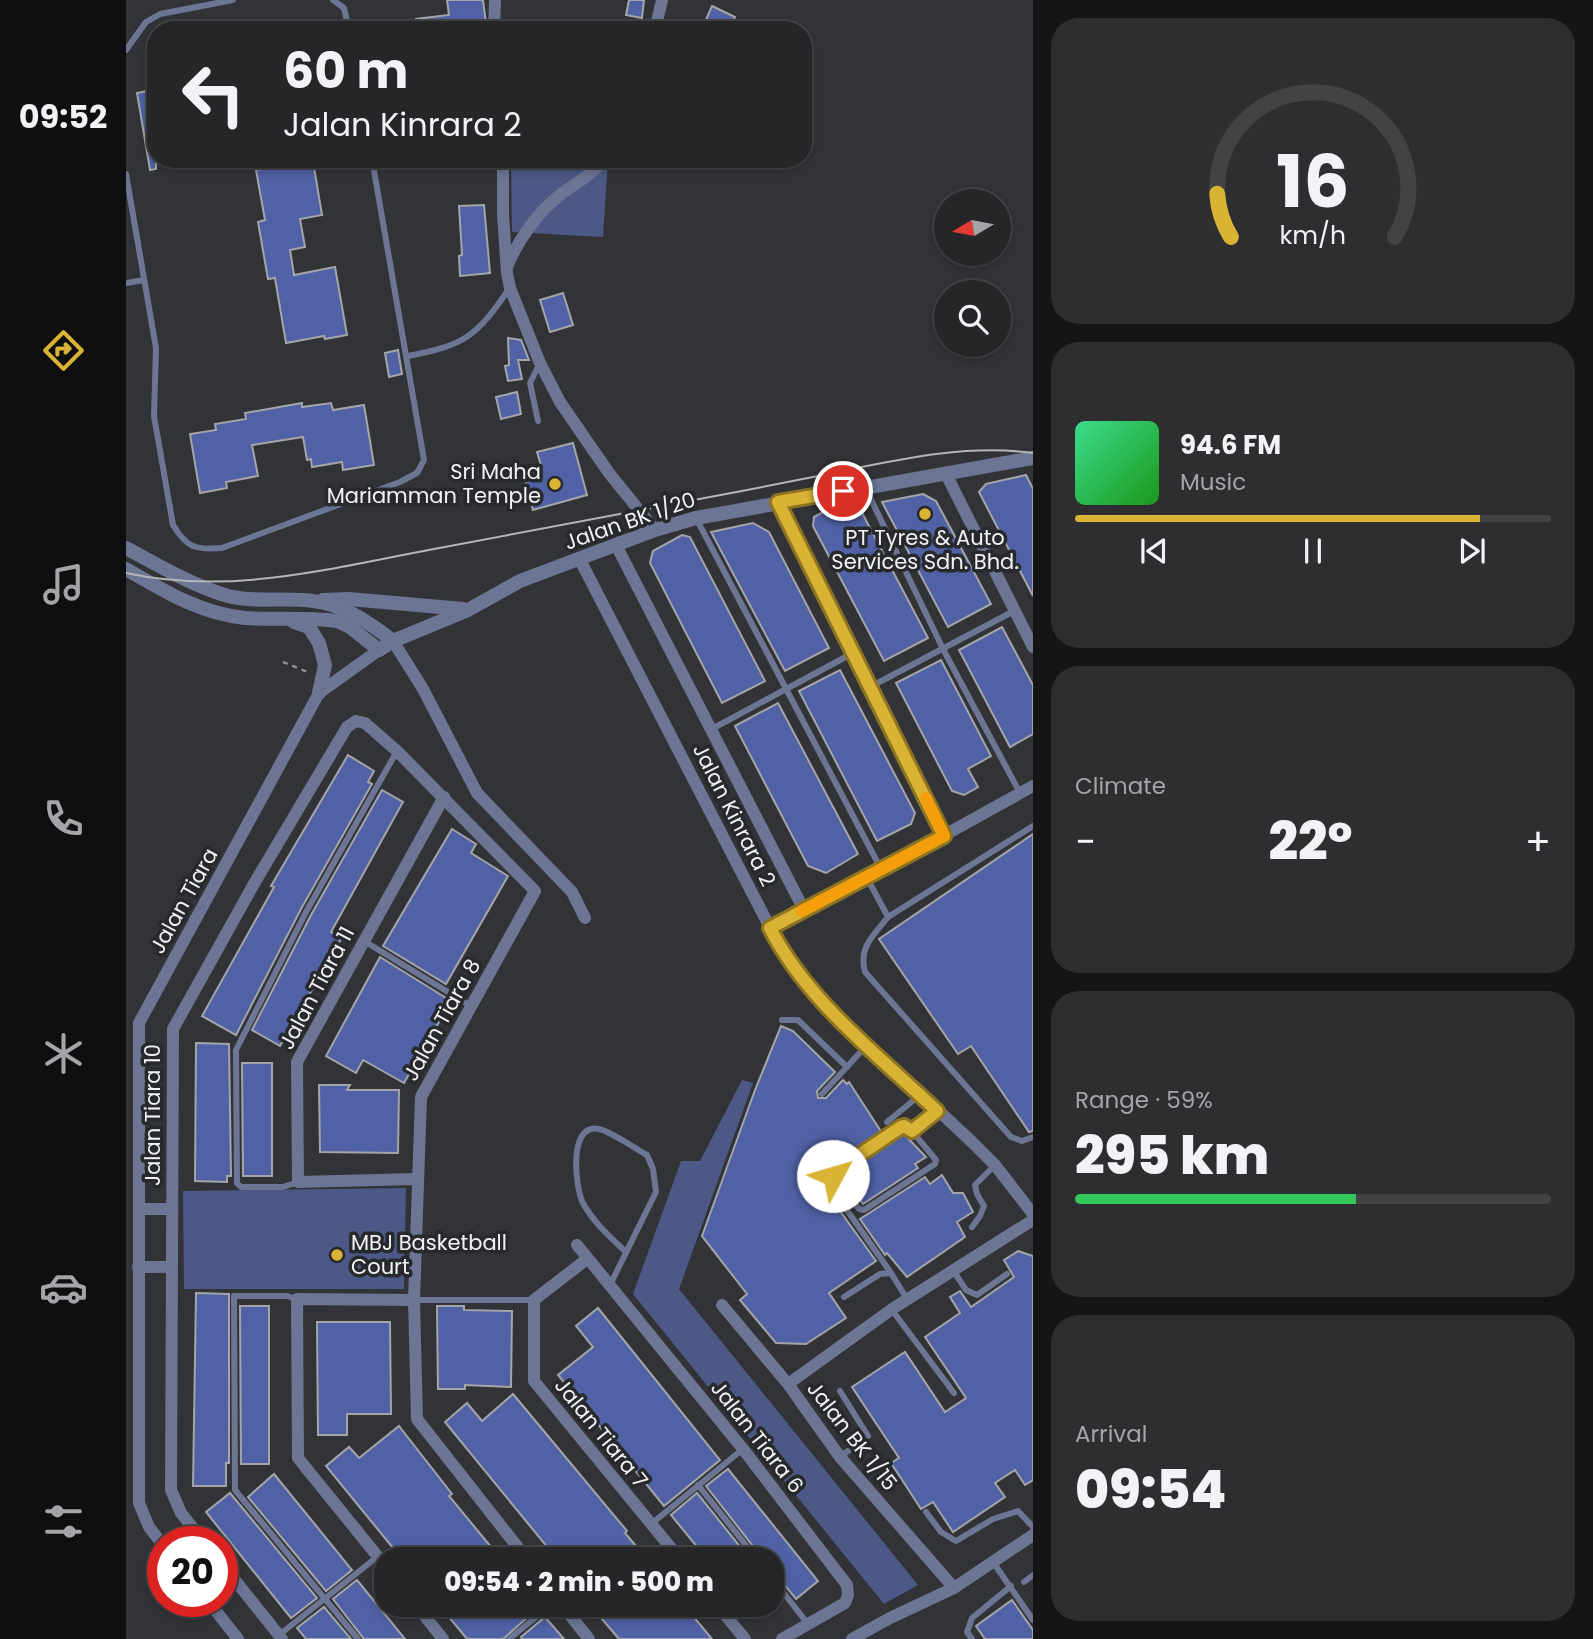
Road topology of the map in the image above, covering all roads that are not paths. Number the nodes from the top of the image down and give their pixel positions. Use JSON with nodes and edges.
{"nodes":[{"id":1,"x":233,"y":0,"type":"edge"},
{"id":2,"x":333,"y":0,"type":"edge"},
{"id":3,"x":662,"y":0,"type":"edge"},
{"id":4,"x":498,"y":2,"type":"edge"},
{"id":5,"x":147,"y":21,"type":"edge"},
{"id":6,"x":148,"y":21,"type":"edge"},
{"id":7,"x":347,"y":21,"type":"edge"},
{"id":8,"x":495,"y":21,"type":"edge"},
{"id":9,"x":657,"y":21,"type":"edge"},
{"id":10,"x":126,"y":50,"type":"edge"},
{"id":11,"x":374,"y":168,"type":"edge"},
{"id":12,"x":503,"y":168,"type":"edge"},
{"id":13,"x":594,"y":168,"type":"edge"},
{"id":14,"x":126,"y":174,"type":"edge"},
{"id":15,"x":506,"y":268,"type":"junction"},
{"id":16,"x":144,"y":280,"type":"junction"},
{"id":17,"x":126,"y":283,"type":"edge"},
{"id":18,"x":510,"y":288,"type":"junction"},
{"id":19,"x":408,"y":356,"type":"junction"},
{"id":20,"x":540,"y":363,"type":"junction"},
{"id":21,"x":538,"y":421,"type":"dead end"},
{"id":22,"x":1032,"y":462,"type":"edge"},
{"id":23,"x":946,"y":474,"type":"junction"},
{"id":24,"x":865,"y":488,"type":"junction"},
{"id":25,"x":778,"y":502,"type":"junction"},
{"id":26,"x":696,"y":518,"type":"junction"},
{"id":27,"x":655,"y":530,"type":"junction"},
{"id":28,"x":616,"y":545,"type":"junction"},
{"id":29,"x":126,"y":548,"type":"edge"},
{"id":30,"x":580,"y":560,"type":"junction"},
{"id":31,"x":126,"y":569,"type":"edge"},
{"id":32,"x":315,"y":601,"type":"junction"},
{"id":33,"x":468,"y":610,"type":"junction"},
{"id":34,"x":1015,"y":611,"type":"junction"},
{"id":35,"x":285,"y":619,"type":"junction"},
{"id":36,"x":393,"y":641,"type":"junction"},
{"id":37,"x":1033,"y":647,"type":"edge"},
{"id":38,"x":943,"y":649,"type":"junction"},
{"id":39,"x":379,"y":650,"type":"junction"},
{"id":40,"x":853,"y":653,"type":"junction"},
{"id":41,"x":870,"y":687,"type":"junction"},
{"id":42,"x":786,"y":689,"type":"junction"},
{"id":43,"x":319,"y":693,"type":"junction"},
{"id":44,"x":710,"y":730,"type":"junction"},
{"id":45,"x":397,"y":751,"type":"junction"},
{"id":46,"x":1033,"y":786,"type":"edge"},
{"id":47,"x":1020,"y":793,"type":"junction"},
{"id":48,"x":444,"y":797,"type":"junction"},
{"id":49,"x":1033,"y":826,"type":"edge"},
{"id":50,"x":944,"y":836,"type":"junction"},
{"id":51,"x":881,"y":869,"type":"junction"},
{"id":52,"x":867,"y":878,"type":"junction"},
{"id":53,"x":535,"y":891,"type":"joint"},
{"id":54,"x":804,"y":910,"type":"junction"},
{"id":55,"x":888,"y":917,"type":"junction"},
{"id":56,"x":585,"y":918,"type":"dead end"},
{"id":57,"x":770,"y":928,"type":"junction"},
{"id":58,"x":364,"y":941,"type":"junction"},
{"id":59,"x":471,"y":1006,"type":"junction"},
{"id":60,"x":782,"y":1020,"type":"dead end"},
{"id":61,"x":867,"y":1045,"type":"junction"},
{"id":62,"x":847,"y":1067,"type":"junction"},
{"id":63,"x":822,"y":1094,"type":"dead end"},
{"id":64,"x":920,"y":1095,"type":"junction"},
{"id":65,"x":937,"y":1111,"type":"junction"},
{"id":66,"x":887,"y":1122,"type":"dead end"},
{"id":67,"x":912,"y":1131,"type":"junction"},
{"id":68,"x":1033,"y":1137,"type":"edge"},
{"id":69,"x":995,"y":1165,"type":"junction"},
{"id":70,"x":416,"y":1180,"type":"junction"},
{"id":71,"x":298,"y":1182,"type":"junction"},
{"id":72,"x":842,"y":1203,"type":"dead end"},
{"id":73,"x":1031,"y":1206,"type":"edge"},
{"id":74,"x":139,"y":1209,"type":"junction"},
{"id":75,"x":172,"y":1209,"type":"junction"},
{"id":76,"x":1033,"y":1220,"type":"edge"},
{"id":77,"x":972,"y":1227,"type":"dead end"},
{"id":78,"x":577,"y":1245,"type":"dead end"},
{"id":79,"x":626,"y":1252,"type":"junction"},
{"id":80,"x":587,"y":1259,"type":"junction"},
{"id":81,"x":138,"y":1267,"type":"junction"},
{"id":82,"x":172,"y":1267,"type":"junction"},
{"id":83,"x":953,"y":1270,"type":"junction"},
{"id":84,"x":891,"y":1273,"type":"junction"},
{"id":85,"x":1007,"y":1274,"type":"dead end"},
{"id":86,"x":610,"y":1284,"type":"junction"},
{"id":87,"x":844,"y":1297,"type":"dead end"},
{"id":88,"x":297,"y":1299,"type":"junction"},
{"id":89,"x":907,"y":1299,"type":"junction"},
{"id":90,"x":414,"y":1300,"type":"junction"},
{"id":91,"x":534,"y":1300,"type":"junction"},
{"id":92,"x":722,"y":1305,"type":"dead end"},
{"id":93,"x":891,"y":1309,"type":"junction"},
{"id":94,"x":788,"y":1384,"type":"junction"},
{"id":95,"x":840,"y":1391,"type":"dead end"},
{"id":96,"x":954,"y":1393,"type":"dead end"},
{"id":97,"x":743,"y":1449,"type":"junction"},
{"id":98,"x":840,"y":1457,"type":"junction"},
{"id":99,"x":698,"y":1486,"type":"junction"},
{"id":100,"x":926,"y":1512,"type":"dead end"},
{"id":101,"x":651,"y":1524,"type":"junction"},
{"id":102,"x":149,"y":1526,"type":"edge"},
{"id":103,"x":191,"y":1526,"type":"edge"},
{"id":104,"x":1033,"y":1527,"type":"edge"},
{"id":105,"x":1033,"y":1535,"type":"edge"},
{"id":106,"x":518,"y":1547,"type":"edge"},
{"id":107,"x":670,"y":1547,"type":"edge"},
{"id":108,"x":747,"y":1547,"type":"edge"},
{"id":109,"x":374,"y":1553,"type":"edge"},
{"id":110,"x":374,"y":1559,"type":"edge"},
{"id":111,"x":993,"y":1562,"type":"junction"},
{"id":112,"x":1033,"y":1575,"type":"edge"},
{"id":113,"x":1024,"y":1582,"type":"dead end"},
{"id":114,"x":238,"y":1584,"type":"edge"},
{"id":115,"x":1011,"y":1587,"type":"junction"},
{"id":116,"x":954,"y":1588,"type":"junction"},
{"id":117,"x":784,"y":1593,"type":"edge"},
{"id":118,"x":325,"y":1598,"type":"junction"},
{"id":119,"x":221,"y":1617,"type":"edge"},
{"id":120,"x":426,"y":1617,"type":"edge"},
{"id":121,"x":536,"y":1617,"type":"edge"},
{"id":122,"x":572,"y":1617,"type":"edge"},
{"id":123,"x":727,"y":1617,"type":"edge"},
{"id":124,"x":1033,"y":1620,"type":"edge"},
{"id":125,"x":808,"y":1623,"type":"junction"},
{"id":126,"x":281,"y":1637,"type":"edge"},
{"id":127,"x":238,"y":1639,"type":"edge"},
{"id":128,"x":358,"y":1639,"type":"edge"},
{"id":129,"x":443,"y":1639,"type":"edge"},
{"id":130,"x":509,"y":1639,"type":"edge"},
{"id":131,"x":589,"y":1639,"type":"edge"},
{"id":132,"x":745,"y":1639,"type":"edge"},
{"id":133,"x":782,"y":1639,"type":"edge"},
{"id":134,"x":852,"y":1639,"type":"edge"},
{"id":135,"x":972,"y":1639,"type":"edge"}],
"edges":[{"from":1,"to":6,"type":"lane"},
{"from":2,"to":7,"type":"lane"},
{"from":3,"to":9,"type":"street"},
{"from":4,"to":8,"type":"street"},
{"from":5,"to":10,"type":"lane"},
{"from":11,"to":19,"type":"lane"},
{"from":12,"to":15,"type":"street"},
{"from":13,"to":15,"type":"street"},
{"from":14,"to":16,"type":"lane"},
{"from":15,"to":18,"type":"street"},
{"from":16,"to":17,"type":"lane"},
{"from":16,"to":19,"type":"lane"},
{"from":18,"to":19,"type":"lane"},
{"from":18,"to":20,"type":"street"},
{"from":20,"to":21,"type":"lane"},
{"from":20,"to":27,"type":"street"},
{"from":22,"to":23,"type":"street","name":"Jalan BK 1/20"},
{"from":23,"to":24,"type":"street","name":"Jalan BK 1/20"},
{"from":23,"to":34,"type":"street"},
{"from":24,"to":25,"type":"street","name":"Jalan BK 1/20"},
{"from":24,"to":38,"type":"lane"},
{"from":25,"to":26,"type":"street","name":"Jalan BK 1/20"},
{"from":25,"to":40,"type":"street"},
{"from":26,"to":27,"type":"street","name":"Jalan BK 1/20"},
{"from":26,"to":42,"type":"lane"},
{"from":27,"to":28,"type":"street","name":"Jalan BK 1/20"},
{"from":28,"to":30,"type":"street","name":"Jalan BK 1/20"},
{"from":28,"to":44,"type":"street"},
{"from":29,"to":32,"type":"street"},
{"from":30,"to":33,"type":"street","name":"Jalan BK 1/20"},
{"from":30,"to":57,"type":"street","name":"Jalan Kinrara 2"},
{"from":31,"to":35,"type":"street"},
{"from":32,"to":33,"type":"street"},
{"from":32,"to":36,"type":"street"},
{"from":33,"to":36,"type":"street","name":"Jalan BK 1/20"},
{"from":34,"to":37,"type":"street"},
{"from":34,"to":38,"type":"lane"},
{"from":35,"to":39,"type":"street"},
{"from":35,"to":43,"type":"street"},
{"from":36,"to":39,"type":"street","name":"Jalan BK 1/20"},
{"from":36,"to":56,"type":"street"},
{"from":38,"to":41,"type":"lane"},
{"from":38,"to":47,"type":"lane"},
{"from":39,"to":43,"type":"street","name":"Jalan Tiara"},
{"from":40,"to":41,"type":"street"},
{"from":40,"to":42,"type":"lane"},
{"from":41,"to":50,"type":"street"},
{"from":42,"to":44,"type":"lane"},
{"from":42,"to":51,"type":"lane"},
{"from":43,"to":74,"type":"street","name":"Jalan Tiara"},
{"from":44,"to":54,"type":"street"},
{"from":45,"to":48,"type":"street","name":"Jalan Tiara 10"},
{"from":45,"to":71,"type":"lane"},
{"from":45,"to":75,"type":"street","name":"Jalan Tiara 10"},
{"from":46,"to":47,"type":"street"},
{"from":47,"to":50,"type":"street"},
{"from":48,"to":53,"type":"street","name":"Jalan Tiara 10"},
{"from":48,"to":58,"type":"street","name":"Jalan Tiara 11"},
{"from":49,"to":55,"type":"lane"},
{"from":50,"to":51,"type":"street"},
{"from":51,"to":52,"type":"street"},
{"from":52,"to":54,"type":"street"},
{"from":52,"to":55,"type":"lane"},
{"from":53,"to":59,"type":"street","name":"Jalan Tiara 8"},
{"from":54,"to":57,"type":"street"},
{"from":55,"to":68,"type":"lane"},
{"from":57,"to":61,"type":"street","name":"Jalan Kinrara 2"},
{"from":58,"to":59,"type":"lane"},
{"from":58,"to":71,"type":"street","name":"Jalan Tiara 11"},
{"from":59,"to":70,"type":"street","name":"Jalan Tiara 8"},
{"from":60,"to":62,"type":"lane"},
{"from":61,"to":62,"type":"lane"},
{"from":61,"to":64,"type":"street","name":"Jalan Kinrara 2"},
{"from":62,"to":63,"type":"lane"},
{"from":64,"to":65,"type":"street","name":"Jalan Kinrara 2"},
{"from":64,"to":66,"type":"lane"},
{"from":65,"to":67,"type":"lane"},
{"from":65,"to":69,"type":"street","name":"Jalan Kinrara 2"},
{"from":67,"to":67,"type":"lane"},
{"from":69,"to":73,"type":"street","name":"Jalan Kinrara 2"},
{"from":69,"to":77,"type":"lane"},
{"from":70,"to":71,"type":"street"},
{"from":70,"to":90,"type":"street","name":"Jalan Tiara 8"},
{"from":72,"to":84,"type":"lane"},
{"from":74,"to":75,"type":"street"},
{"from":74,"to":81,"type":"street","name":"Jalan Tiara"},
{"from":75,"to":82,"type":"street","name":"Jalan Tiara 10"},
{"from":76,"to":83,"type":"street"},
{"from":78,"to":80,"type":"street","name":"Jalan Tiara 6"},
{"from":79,"to":79,"type":"lane"},
{"from":79,"to":86,"type":"lane"},
{"from":80,"to":86,"type":"street","name":"Jalan Tiara 6"},
{"from":80,"to":91,"type":"street"},
{"from":81,"to":82,"type":"street"},
{"from":81,"to":102,"type":"street","name":"Jalan Tiara"},
{"from":82,"to":103,"type":"street","name":"Jalan Tiara 10"},
{"from":83,"to":85,"type":"lane"},
{"from":83,"to":89,"type":"street"},
{"from":84,"to":87,"type":"lane"},
{"from":84,"to":89,"type":"lane"},
{"from":86,"to":97,"type":"street","name":"Jalan Tiara 6"},
{"from":88,"to":90,"type":"street"},
{"from":88,"to":109,"type":"street"},
{"from":88,"to":118,"type":"lane"},
{"from":89,"to":93,"type":"street"},
{"from":90,"to":91,"type":"lane"},
{"from":90,"to":106,"type":"street","name":"Jalan Tiara 8"},
{"from":91,"to":101,"type":"street","name":"Jalan Tiara 7"},
{"from":92,"to":94,"type":"street","name":"Jalan BK 1/15"},
{"from":93,"to":94,"type":"street"},
{"from":93,"to":96,"type":"lane"},
{"from":94,"to":98,"type":"street","name":"Jalan BK 1/15"},
{"from":95,"to":98,"type":"lane"},
{"from":97,"to":99,"type":"lane"},
{"from":97,"to":125,"type":"street","name":"Jalan Tiara 6"},
{"from":98,"to":116,"type":"street","name":"Jalan BK 1/15"},
{"from":99,"to":101,"type":"lane"},
{"from":99,"to":108,"type":"lane"},
{"from":100,"to":104,"type":"lane"},
{"from":101,"to":107,"type":"street","name":"Jalan Tiara 7"},
{"from":105,"to":111,"type":"street"},
{"from":110,"to":118,"type":"lane"},
{"from":111,"to":115,"type":"lane"},
{"from":111,"to":116,"type":"street"},
{"from":112,"to":113,"type":"lane"},
{"from":114,"to":126,"type":"street"},
{"from":115,"to":124,"type":"lane"},
{"from":115,"to":135,"type":"lane"},
{"from":116,"to":134,"type":"street"},
{"from":117,"to":125,"type":"lane"},
{"from":118,"to":126,"type":"lane"},
{"from":118,"to":128,"type":"lane"},
{"from":119,"to":127,"type":"street"},
{"from":120,"to":129,"type":"street"},
{"from":121,"to":130,"type":"lane"},
{"from":122,"to":131,"type":"street"},
{"from":123,"to":132,"type":"street"},
{"from":125,"to":133,"type":"street","name":"Jalan Tiara 6"}]}
